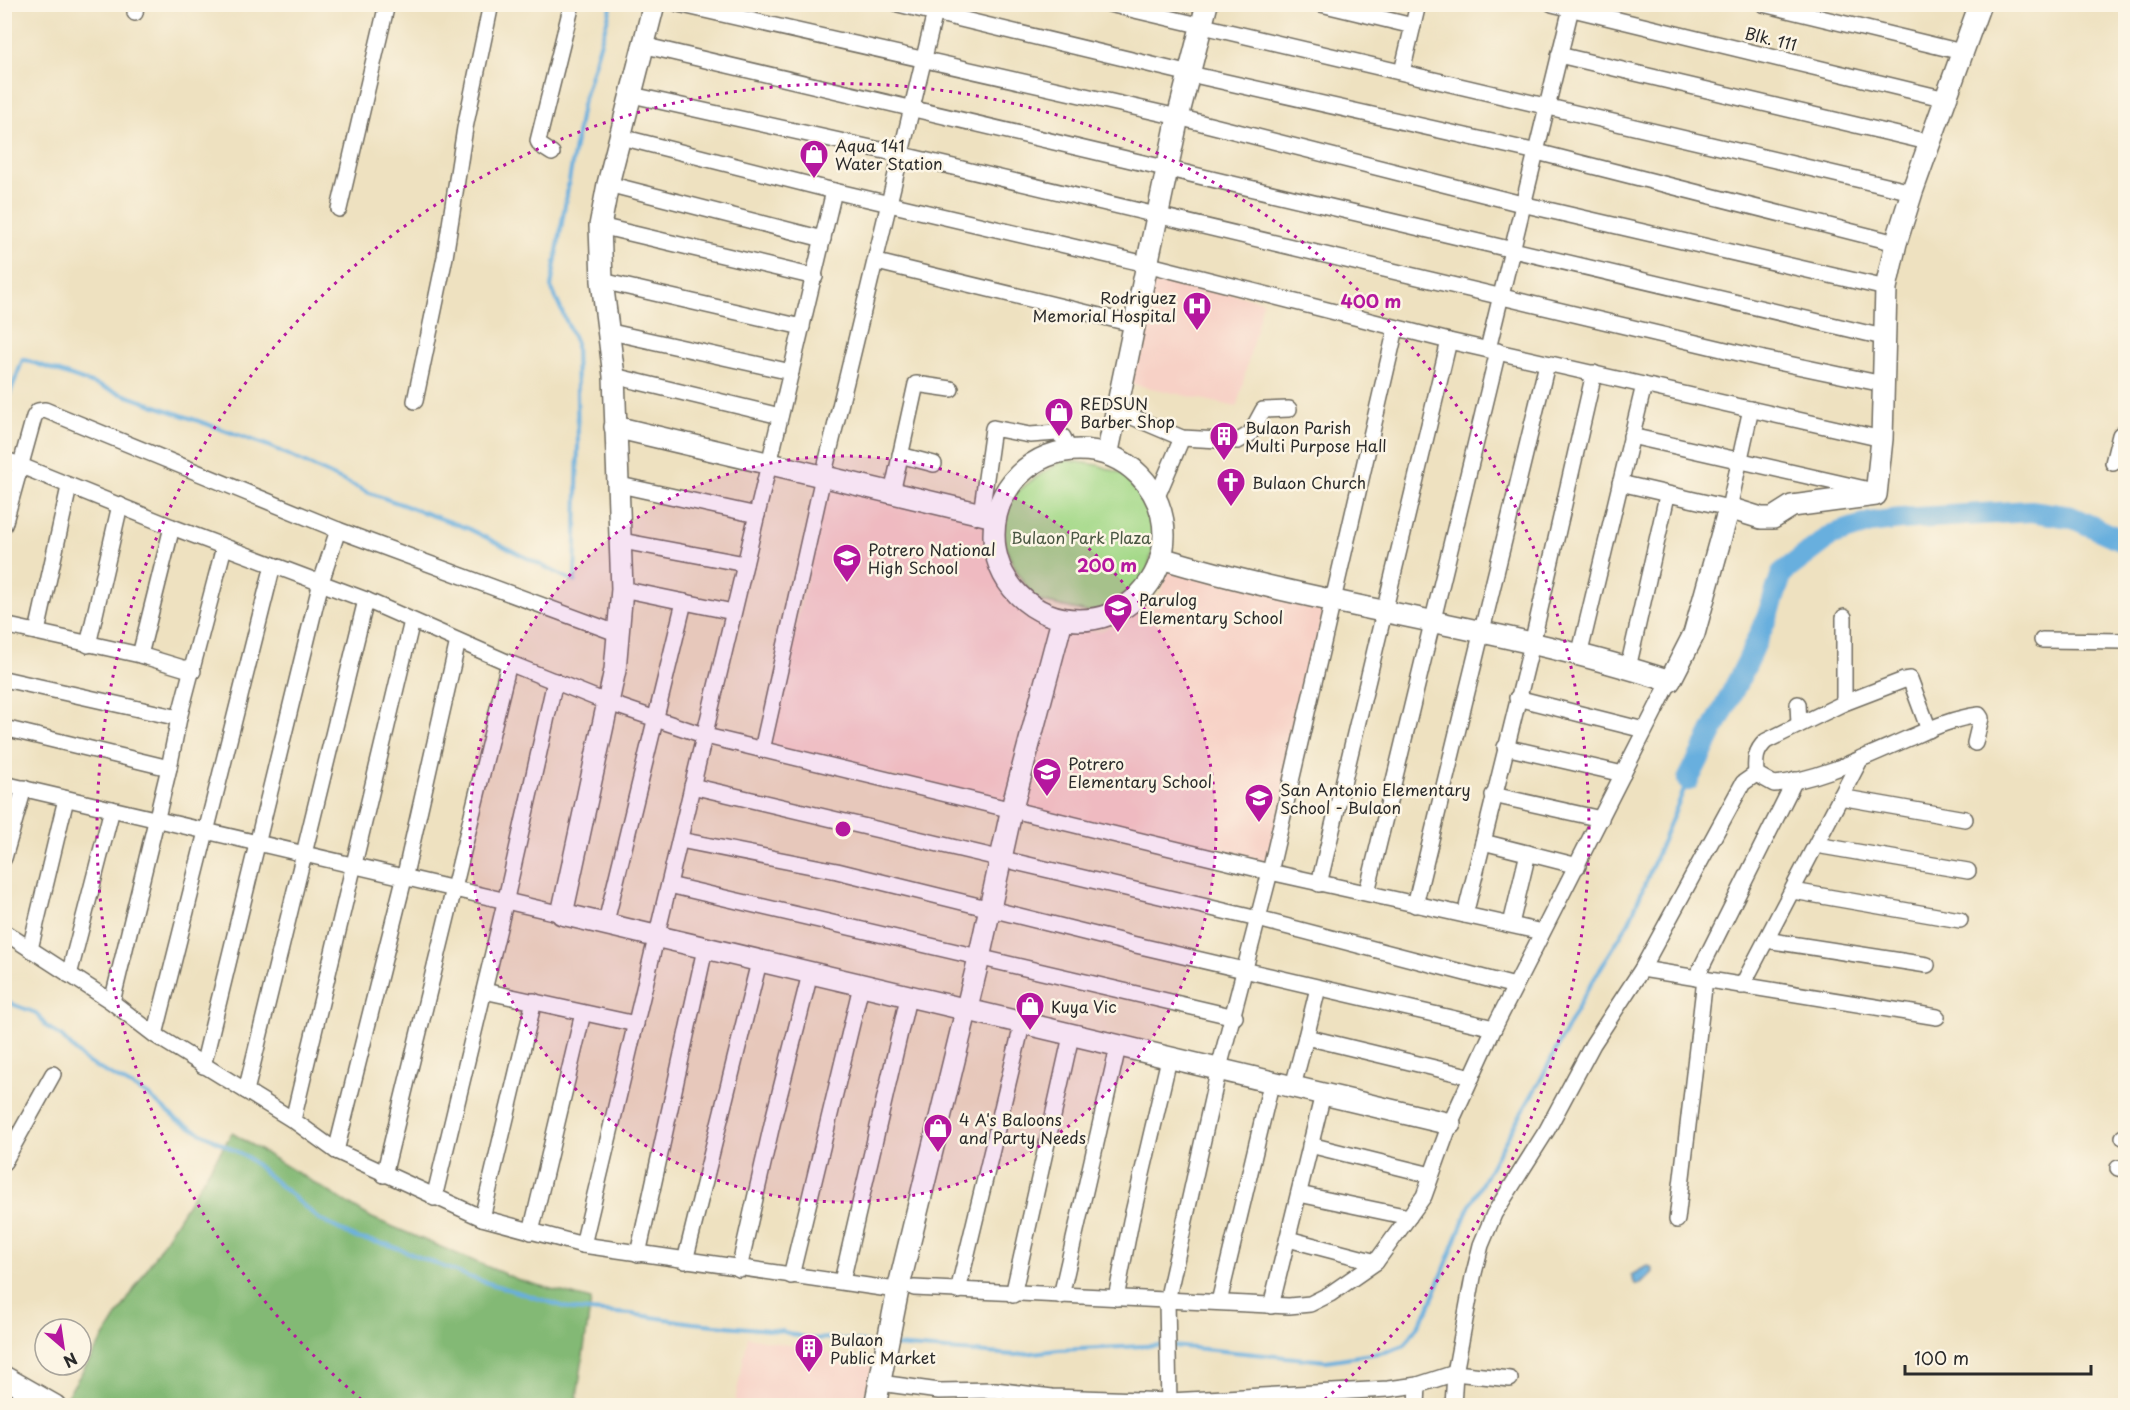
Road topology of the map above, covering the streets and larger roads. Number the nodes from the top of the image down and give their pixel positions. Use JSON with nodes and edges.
{"nodes":[{"id":1,"x":387,"y":4,"type":"edge"},
{"id":2,"x":491,"y":4,"type":"edge"},
{"id":3,"x":572,"y":4,"type":"edge"},
{"id":4,"x":654,"y":4,"type":"edge"},
{"id":5,"x":678,"y":4,"type":"edge"},
{"id":6,"x":898,"y":4,"type":"edge"},
{"id":7,"x":1109,"y":4,"type":"edge"},
{"id":8,"x":1207,"y":4,"type":"edge"},
{"id":9,"x":1322,"y":4,"type":"edge"},
{"id":10,"x":1418,"y":4,"type":"edge"},
{"id":11,"x":1552,"y":4,"type":"edge"},
{"id":12,"x":1763,"y":4,"type":"edge"},
{"id":13,"x":1976,"y":5,"type":"edge"},
{"id":14,"x":1571,"y":6,"type":"edge"},
{"id":15,"x":936,"y":9,"type":"edge"},
{"id":16,"x":1413,"y":26,"type":"junction"},
{"id":17,"x":1202,"y":27,"type":"junction"},
{"id":18,"x":642,"y":45,"type":"junction"},
{"id":19,"x":1962,"y":52,"type":"junction"},
{"id":20,"x":1559,"y":55,"type":"junction"},
{"id":21,"x":924,"y":62,"type":"junction"},
{"id":22,"x":1402,"y":72,"type":"junction"},
{"id":23,"x":1190,"y":74,"type":"junction"},
{"id":24,"x":632,"y":95,"type":"junction"},
{"id":25,"x":1946,"y":99,"type":"junction"},
{"id":26,"x":1547,"y":105,"type":"junction"},
{"id":27,"x":914,"y":108,"type":"junction"},
{"id":28,"x":1178,"y":117,"type":"junction"},
{"id":29,"x":621,"y":137,"type":"junction"},
{"id":30,"x":1932,"y":143,"type":"junction"},
{"id":31,"x":1537,"y":152,"type":"junction"},
{"id":32,"x":552,"y":153,"type":"dead end"},
{"id":33,"x":903,"y":155,"type":"junction"},
{"id":34,"x":1169,"y":169,"type":"junction"},
{"id":35,"x":608,"y":184,"type":"junction"},
{"id":36,"x":834,"y":191,"type":"junction"},
{"id":37,"x":1912,"y":192,"type":"junction"},
{"id":38,"x":891,"y":202,"type":"junction"},
{"id":39,"x":1522,"y":204,"type":"junction"},
{"id":40,"x":339,"y":209,"type":"dead end"},
{"id":41,"x":1158,"y":217,"type":"junction"},
{"id":42,"x":600,"y":226,"type":"junction"},
{"id":43,"x":823,"y":239,"type":"junction"},
{"id":44,"x":1896,"y":243,"type":"junction"},
{"id":45,"x":1512,"y":250,"type":"junction"},
{"id":46,"x":877,"y":262,"type":"junction"},
{"id":47,"x":1146,"y":264,"type":"junction"},
{"id":48,"x":815,"y":277,"type":"junction"},
{"id":49,"x":602,"y":281,"type":"junction"},
{"id":50,"x":1886,"y":288,"type":"junction"},
{"id":51,"x":1502,"y":295,"type":"junction"},
{"id":52,"x":1133,"y":324,"type":"junction"},
{"id":53,"x":802,"y":327,"type":"junction"},
{"id":54,"x":1396,"y":328,"type":"junction"},
{"id":55,"x":611,"y":332,"type":"junction"},
{"id":56,"x":1883,"y":337,"type":"junction"},
{"id":57,"x":1449,"y":341,"type":"junction"},
{"id":58,"x":1493,"y":350,"type":"junction"},
{"id":59,"x":1547,"y":363,"type":"junction"},
{"id":60,"x":791,"y":372,"type":"junction"},
{"id":61,"x":1594,"y":373,"type":"junction"},
{"id":62,"x":614,"y":375,"type":"junction"},
{"id":63,"x":1883,"y":384,"type":"junction"},
{"id":64,"x":1644,"y":385,"type":"junction"},
{"id":65,"x":951,"y":389,"type":"dead end"},
{"id":66,"x":415,"y":401,"type":"dead end"},
{"id":67,"x":1289,"y":409,"type":"dead end"},
{"id":68,"x":1751,"y":409,"type":"junction"},
{"id":69,"x":1116,"y":410,"type":"junction"},
{"id":70,"x":780,"y":416,"type":"junction"},
{"id":71,"x":615,"y":427,"type":"junction"},
{"id":72,"x":2126,"y":430,"type":"edge"},
{"id":73,"x":1631,"y":436,"type":"junction"},
{"id":74,"x":1182,"y":438,"type":"junction"},
{"id":75,"x":1882,"y":439,"type":"junction"},
{"id":76,"x":1069,"y":449,"type":"junction"},
{"id":77,"x":1108,"y":451,"type":"junction"},
{"id":78,"x":900,"y":455,"type":"junction"},
{"id":79,"x":4,"y":459,"type":"edge"},
{"id":80,"x":1739,"y":462,"type":"junction"},
{"id":81,"x":769,"y":463,"type":"junction"},
{"id":82,"x":2113,"y":463,"type":"dead end"},
{"id":83,"x":934,"y":464,"type":"dead end"},
{"id":84,"x":21,"y":466,"type":"junction"},
{"id":85,"x":823,"y":477,"type":"junction"},
{"id":86,"x":1620,"y":483,"type":"junction"},
{"id":87,"x":620,"y":485,"type":"junction"},
{"id":88,"x":69,"y":487,"type":"junction"},
{"id":89,"x":1877,"y":492,"type":"junction"},
{"id":90,"x":892,"y":493,"type":"junction"},
{"id":91,"x":1667,"y":496,"type":"junction"},
{"id":92,"x":1156,"y":499,"type":"junction"},
{"id":93,"x":120,"y":505,"type":"junction"},
{"id":94,"x":1729,"y":508,"type":"junction"},
{"id":95,"x":757,"y":515,"type":"junction"},
{"id":96,"x":987,"y":515,"type":"junction"},
{"id":97,"x":4,"y":525,"type":"edge"},
{"id":98,"x":172,"y":527,"type":"junction"},
{"id":99,"x":338,"y":530,"type":"junction"},
{"id":100,"x":622,"y":541,"type":"junction"},
{"id":101,"x":224,"y":547,"type":"junction"},
{"id":102,"x":1161,"y":558,"type":"junction"},
{"id":103,"x":745,"y":564,"type":"junction"},
{"id":104,"x":273,"y":565,"type":"junction"},
{"id":105,"x":321,"y":582,"type":"junction"},
{"id":106,"x":622,"y":589,"type":"junction"},
{"id":107,"x":366,"y":600,"type":"junction"},
{"id":108,"x":684,"y":602,"type":"junction"},
{"id":109,"x":1334,"y":602,"type":"junction"},
{"id":110,"x":733,"y":612,"type":"junction"},
{"id":111,"x":1385,"y":612,"type":"junction"},
{"id":112,"x":1844,"y":617,"type":"dead end"},
{"id":113,"x":1062,"y":620,"type":"junction"},
{"id":114,"x":412,"y":621,"type":"junction"},
{"id":115,"x":1434,"y":622,"type":"junction"},
{"id":116,"x":4,"y":625,"type":"edge"},
{"id":117,"x":37,"y":632,"type":"junction"},
{"id":118,"x":1481,"y":633,"type":"junction"},
{"id":119,"x":619,"y":634,"type":"junction"},
{"id":120,"x":2042,"y":640,"type":"dead end"},
{"id":121,"x":458,"y":641,"type":"junction"},
{"id":122,"x":2126,"y":642,"type":"edge"},
{"id":123,"x":1532,"y":644,"type":"junction"},
{"id":124,"x":88,"y":645,"type":"junction"},
{"id":125,"x":140,"y":655,"type":"junction"},
{"id":126,"x":1579,"y":656,"type":"junction"},
{"id":127,"x":509,"y":663,"type":"junction"},
{"id":128,"x":1628,"y":668,"type":"junction"},
{"id":129,"x":193,"y":671,"type":"junction"},
{"id":130,"x":4,"y":679,"type":"edge"},
{"id":131,"x":555,"y":681,"type":"junction"},
{"id":132,"x":1670,"y":681,"type":"junction"},
{"id":133,"x":1517,"y":699,"type":"junction"},
{"id":134,"x":606,"y":702,"type":"junction"},
{"id":135,"x":1844,"y":703,"type":"junction"},
{"id":136,"x":1798,"y":704,"type":"dead end"},
{"id":137,"x":179,"y":718,"type":"junction"},
{"id":138,"x":654,"y":718,"type":"junction"},
{"id":139,"x":1799,"y":724,"type":"junction"},
{"id":140,"x":4,"y":728,"type":"edge"},
{"id":141,"x":1644,"y":730,"type":"junction"},
{"id":142,"x":1929,"y":730,"type":"junction"},
{"id":143,"x":706,"y":736,"type":"junction"},
{"id":144,"x":1975,"y":743,"type":"dead end"},
{"id":145,"x":1505,"y":747,"type":"junction"},
{"id":146,"x":762,"y":750,"type":"junction"},
{"id":147,"x":1861,"y":758,"type":"junction"},
{"id":148,"x":170,"y":768,"type":"junction"},
{"id":149,"x":1623,"y":774,"type":"junction"},
{"id":150,"x":1756,"y":774,"type":"junction"},
{"id":151,"x":1796,"y":780,"type":"junction"},
{"id":152,"x":4,"y":784,"type":"edge"},
{"id":153,"x":693,"y":786,"type":"junction"},
{"id":154,"x":24,"y":788,"type":"junction"},
{"id":155,"x":1493,"y":795,"type":"junction"},
{"id":156,"x":1840,"y":797,"type":"junction"},
{"id":157,"x":66,"y":799,"type":"junction"},
{"id":158,"x":1012,"y":808,"type":"junction"},
{"id":159,"x":112,"y":809,"type":"junction"},
{"id":160,"x":155,"y":819,"type":"junction"},
{"id":161,"x":1601,"y":819,"type":"junction"},
{"id":162,"x":1965,"y":819,"type":"dead end"},
{"id":163,"x":206,"y":832,"type":"junction"},
{"id":164,"x":680,"y":840,"type":"junction"},
{"id":165,"x":1483,"y":842,"type":"junction"},
{"id":166,"x":258,"y":844,"type":"junction"},
{"id":167,"x":1816,"y":845,"type":"junction"},
{"id":168,"x":1527,"y":853,"type":"junction"},
{"id":169,"x":306,"y":855,"type":"junction"},
{"id":170,"x":4,"y":858,"type":"edge"},
{"id":171,"x":1001,"y":859,"type":"junction"},
{"id":172,"x":1578,"y":866,"type":"junction"},
{"id":173,"x":355,"y":867,"type":"junction"},
{"id":174,"x":1968,"y":871,"type":"dead end"},
{"id":175,"x":1270,"y":872,"type":"junction"},
{"id":176,"x":405,"y":879,"type":"junction"},
{"id":177,"x":1319,"y":884,"type":"junction"},
{"id":178,"x":669,"y":885,"type":"junction"},
{"id":179,"x":456,"y":891,"type":"junction"},
{"id":180,"x":1793,"y":891,"type":"junction"},
{"id":181,"x":1367,"y":892,"type":"junction"},
{"id":182,"x":505,"y":903,"type":"junction"},
{"id":183,"x":1415,"y":905,"type":"junction"},
{"id":184,"x":990,"y":909,"type":"junction"},
{"id":185,"x":562,"y":914,"type":"junction"},
{"id":186,"x":1465,"y":915,"type":"junction"},
{"id":187,"x":1258,"y":919,"type":"junction"},
{"id":188,"x":1960,"y":920,"type":"dead end"},
{"id":189,"x":1511,"y":924,"type":"junction"},
{"id":190,"x":605,"y":926,"type":"junction"},
{"id":191,"x":4,"y":932,"type":"edge"},
{"id":192,"x":1542,"y":932,"type":"junction"},
{"id":193,"x":656,"y":938,"type":"junction"},
{"id":194,"x":1766,"y":940,"type":"junction"},
{"id":195,"x":30,"y":949,"type":"junction"},
{"id":196,"x":705,"y":949,"type":"junction"},
{"id":197,"x":979,"y":958,"type":"junction"},
{"id":198,"x":759,"y":962,"type":"junction"},
{"id":199,"x":1927,"y":965,"type":"dead end"},
{"id":200,"x":1642,"y":969,"type":"junction"},
{"id":201,"x":1246,"y":970,"type":"junction"},
{"id":202,"x":810,"y":974,"type":"junction"},
{"id":203,"x":69,"y":975,"type":"junction"},
{"id":204,"x":1701,"y":979,"type":"junction"},
{"id":205,"x":861,"y":986,"type":"junction"},
{"id":206,"x":1515,"y":986,"type":"junction"},
{"id":207,"x":1742,"y":986,"type":"junction"},
{"id":208,"x":1318,"y":988,"type":"junction"},
{"id":209,"x":483,"y":991,"type":"junction"},
{"id":210,"x":908,"y":998,"type":"junction"},
{"id":211,"x":534,"y":1001,"type":"junction"},
{"id":212,"x":112,"y":1002,"type":"junction"},
{"id":213,"x":966,"y":1011,"type":"junction"},
{"id":214,"x":583,"y":1013,"type":"junction"},
{"id":215,"x":1235,"y":1017,"type":"junction"},
{"id":216,"x":1936,"y":1017,"type":"dead end"},
{"id":217,"x":636,"y":1024,"type":"junction"},
{"id":218,"x":1022,"y":1025,"type":"junction"},
{"id":219,"x":1494,"y":1028,"type":"junction"},
{"id":220,"x":155,"y":1035,"type":"junction"},
{"id":221,"x":1071,"y":1036,"type":"junction"},
{"id":222,"x":1306,"y":1037,"type":"junction"},
{"id":223,"x":1118,"y":1047,"type":"junction"},
{"id":224,"x":1169,"y":1059,"type":"junction"},
{"id":225,"x":203,"y":1066,"type":"junction"},
{"id":226,"x":1219,"y":1068,"type":"junction"},
{"id":227,"x":53,"y":1074,"type":"dead end"},
{"id":228,"x":1472,"y":1077,"type":"junction"},
{"id":229,"x":1272,"y":1080,"type":"junction"},
{"id":230,"x":1293,"y":1086,"type":"junction"},
{"id":231,"x":246,"y":1091,"type":"junction"},
{"id":232,"x":1323,"y":1094,"type":"junction"},
{"id":233,"x":293,"y":1120,"type":"junction"},
{"id":234,"x":1450,"y":1124,"type":"junction"},
{"id":235,"x":1310,"y":1145,"type":"junction"},
{"id":236,"x":336,"y":1151,"type":"junction"},
{"id":237,"x":4,"y":1162,"type":"edge"},
{"id":238,"x":384,"y":1175,"type":"junction"},
{"id":239,"x":1431,"y":1175,"type":"junction"},
{"id":240,"x":1299,"y":1194,"type":"junction"},
{"id":241,"x":434,"y":1198,"type":"junction"},
{"id":242,"x":1409,"y":1217,"type":"junction"},
{"id":243,"x":482,"y":1218,"type":"junction"},
{"id":244,"x":1677,"y":1220,"type":"dead end"},
{"id":245,"x":531,"y":1232,"type":"junction"},
{"id":246,"x":1288,"y":1239,"type":"junction"},
{"id":247,"x":583,"y":1245,"type":"junction"},
{"id":248,"x":638,"y":1254,"type":"junction"},
{"id":249,"x":685,"y":1261,"type":"junction"},
{"id":250,"x":1376,"y":1262,"type":"junction"},
{"id":251,"x":740,"y":1269,"type":"junction"},
{"id":252,"x":791,"y":1276,"type":"junction"},
{"id":253,"x":842,"y":1281,"type":"junction"},
{"id":254,"x":914,"y":1288,"type":"dead end"},
{"id":255,"x":889,"y":1289,"type":"dead end"},
{"id":256,"x":958,"y":1291,"type":"junction"},
{"id":257,"x":1013,"y":1295,"type":"junction"},
{"id":258,"x":1061,"y":1296,"type":"junction"},
{"id":259,"x":1116,"y":1298,"type":"junction"},
{"id":260,"x":1167,"y":1301,"type":"junction"},
{"id":261,"x":1219,"y":1302,"type":"junction"},
{"id":262,"x":1271,"y":1306,"type":"junction"},
{"id":263,"x":1455,"y":1373,"type":"junction"},
{"id":264,"x":882,"y":1376,"type":"junction"},
{"id":265,"x":4,"y":1377,"type":"edge"},
{"id":266,"x":1510,"y":1379,"type":"dead end"},
{"id":267,"x":1418,"y":1385,"type":"junction"},
{"id":268,"x":995,"y":1390,"type":"junction"},
{"id":269,"x":938,"y":1398,"type":"edge"},
{"id":270,"x":1356,"y":1398,"type":"edge"},
{"id":271,"x":1304,"y":1400,"type":"edge"},
{"id":272,"x":1051,"y":1401,"type":"edge"},
{"id":273,"x":1108,"y":1401,"type":"edge"},
{"id":274,"x":1245,"y":1401,"type":"edge"},
{"id":275,"x":1193,"y":1402,"type":"edge"},
{"id":276,"x":1170,"y":1403,"type":"edge"},
{"id":277,"x":55,"y":1406,"type":"edge"},
{"id":278,"x":875,"y":1406,"type":"edge"},
{"id":279,"x":992,"y":1406,"type":"edge"},
{"id":280,"x":1418,"y":1406,"type":"edge"},
{"id":281,"x":1454,"y":1406,"type":"edge"}],
"edges":[{"from":1,"to":40,"type":"street"},
{"from":2,"to":66,"type":"street"},
{"from":3,"to":32,"type":"street"},
{"from":4,"to":18,"type":"street"},
{"from":5,"to":21,"type":"street"},
{"from":6,"to":15,"type":"street"},
{"from":7,"to":17,"type":"street"},
{"from":8,"to":17,"type":"street"},
{"from":9,"to":16,"type":"street"},
{"from":10,"to":16,"type":"street"},
{"from":11,"to":14,"type":"street","name":"Blk. 111"},
{"from":12,"to":19,"type":"street"},
{"from":13,"to":19,"type":"street"},
{"from":14,"to":20,"type":"street"},
{"from":14,"to":25,"type":"street","name":"Blk. 111"},
{"from":15,"to":21,"type":"street"},
{"from":15,"to":23,"type":"street"},
{"from":16,"to":22,"type":"street"},
{"from":17,"to":22,"type":"street"},
{"from":17,"to":23,"type":"street"},
{"from":18,"to":24,"type":"street"},
{"from":18,"to":27,"type":"street"},
{"from":19,"to":25,"type":"street"},
{"from":20,"to":26,"type":"street"},
{"from":20,"to":30,"type":"street"},
{"from":21,"to":27,"type":"street"},
{"from":21,"to":28,"type":"street"},
{"from":22,"to":26,"type":"street"},
{"from":23,"to":28,"type":"street"},
{"from":23,"to":31,"type":"street"},
{"from":24,"to":29,"type":"street"},
{"from":24,"to":33,"type":"street"},
{"from":25,"to":30,"type":"street"},
{"from":26,"to":31,"type":"street"},
{"from":26,"to":37,"type":"street"},
{"from":27,"to":33,"type":"street"},
{"from":27,"to":34,"type":"street"},
{"from":28,"to":34,"type":"street"},
{"from":28,"to":39,"type":"street"},
{"from":29,"to":35,"type":"street"},
{"from":29,"to":36,"type":"street"},
{"from":30,"to":37,"type":"street"},
{"from":31,"to":39,"type":"street"},
{"from":31,"to":44,"type":"street"},
{"from":33,"to":38,"type":"street"},
{"from":33,"to":41,"type":"street"},
{"from":34,"to":41,"type":"street"},
{"from":34,"to":45,"type":"street"},
{"from":35,"to":42,"type":"street"},
{"from":35,"to":43,"type":"street"},
{"from":36,"to":38,"type":"street"},
{"from":36,"to":43,"type":"street"},
{"from":37,"to":44,"type":"street"},
{"from":38,"to":46,"type":"street"},
{"from":38,"to":47,"type":"street"},
{"from":39,"to":45,"type":"street"},
{"from":39,"to":50,"type":"street"},
{"from":41,"to":47,"type":"street"},
{"from":41,"to":51,"type":"street"},
{"from":42,"to":48,"type":"street"},
{"from":42,"to":49,"type":"street"},
{"from":43,"to":48,"type":"street"},
{"from":44,"to":50,"type":"street"},
{"from":45,"to":51,"type":"street"},
{"from":45,"to":56,"type":"street"},
{"from":46,"to":52,"type":"street"},
{"from":46,"to":85,"type":"street"},
{"from":47,"to":52,"type":"street"},
{"from":47,"to":54,"type":"street"},
{"from":48,"to":53,"type":"street"},
{"from":49,"to":53,"type":"street"},
{"from":49,"to":55,"type":"street"},
{"from":50,"to":56,"type":"street"},
{"from":51,"to":58,"type":"street"},
{"from":51,"to":63,"type":"street"},
{"from":52,"to":69,"type":"street"},
{"from":53,"to":60,"type":"street"},
{"from":54,"to":57,"type":"street"},
{"from":54,"to":109,"type":"street"},
{"from":55,"to":60,"type":"street"},
{"from":55,"to":62,"type":"street"},
{"from":56,"to":63,"type":"street"},
{"from":57,"to":58,"type":"street"},
{"from":57,"to":111,"type":"street"},
{"from":58,"to":59,"type":"street"},
{"from":58,"to":115,"type":"street"},
{"from":59,"to":61,"type":"street"},
{"from":59,"to":118,"type":"street"},
{"from":60,"to":70,"type":"street"},
{"from":61,"to":64,"type":"street"},
{"from":61,"to":123,"type":"street"},
{"from":62,"to":70,"type":"street"},
{"from":62,"to":71,"type":"street"},
{"from":63,"to":75,"type":"street"},
{"from":64,"to":68,"type":"street"},
{"from":64,"to":73,"type":"street"},
{"from":65,"to":78,"type":"street"},
{"from":67,"to":74,"type":"street"},
{"from":68,"to":75,"type":"street"},
{"from":68,"to":80,"type":"street"},
{"from":69,"to":74,"type":"street"},
{"from":69,"to":77,"type":"street"},
{"from":70,"to":81,"type":"street"},
{"from":71,"to":81,"type":"street"},
{"from":71,"to":87,"type":"street"},
{"from":72,"to":82,"type":"street"},
{"from":73,"to":80,"type":"street"},
{"from":73,"to":86,"type":"street"},
{"from":74,"to":92,"type":"street"},
{"from":75,"to":89,"type":"street"},
{"from":76,"to":77,"type":"street"},
{"from":76,"to":96,"type":"street"},
{"from":76,"to":96,"type":"street"},
{"from":77,"to":92,"type":"street"},
{"from":78,"to":83,"type":"street"},
{"from":78,"to":90,"type":"street"},
{"from":79,"to":84,"type":"street"},
{"from":80,"to":89,"type":"street"},
{"from":80,"to":94,"type":"street"},
{"from":81,"to":85,"type":"street"},
{"from":81,"to":95,"type":"street"},
{"from":84,"to":88,"type":"street"},
{"from":84,"to":97,"type":"street"},
{"from":84,"to":99,"type":"street"},
{"from":85,"to":90,"type":"street"},
{"from":85,"to":146,"type":"street"},
{"from":86,"to":91,"type":"street"},
{"from":86,"to":126,"type":"street"},
{"from":87,"to":95,"type":"street"},
{"from":87,"to":100,"type":"street"},
{"from":88,"to":93,"type":"street"},
{"from":88,"to":117,"type":"street"},
{"from":89,"to":94,"type":"street"},
{"from":90,"to":96,"type":"street"},
{"from":91,"to":94,"type":"street"},
{"from":91,"to":128,"type":"street"},
{"from":92,"to":102,"type":"street"},
{"from":93,"to":98,"type":"street"},
{"from":93,"to":124,"type":"street"},
{"from":94,"to":132,"type":"street"},
{"from":95,"to":103,"type":"street"},
{"from":96,"to":113,"type":"street"},
{"from":98,"to":101,"type":"street"},
{"from":98,"to":125,"type":"street"},
{"from":99,"to":105,"type":"street"},
{"from":99,"to":119,"type":"street"},
{"from":100,"to":103,"type":"street"},
{"from":100,"to":106,"type":"street"},
{"from":101,"to":104,"type":"street"},
{"from":101,"to":129,"type":"street"},
{"from":102,"to":109,"type":"street"},
{"from":102,"to":113,"type":"street"},
{"from":103,"to":110,"type":"street"},
{"from":104,"to":105,"type":"street"},
{"from":104,"to":163,"type":"street"},
{"from":105,"to":107,"type":"street"},
{"from":105,"to":166,"type":"street"},
{"from":106,"to":108,"type":"street"},
{"from":106,"to":119,"type":"street"},
{"from":107,"to":114,"type":"street"},
{"from":107,"to":169,"type":"street"},
{"from":108,"to":110,"type":"street"},
{"from":108,"to":138,"type":"street"},
{"from":109,"to":111,"type":"street"},
{"from":109,"to":175,"type":"street"},
{"from":110,"to":143,"type":"street"},
{"from":111,"to":115,"type":"street"},
{"from":111,"to":177,"type":"street"},
{"from":112,"to":135,"type":"street"},
{"from":113,"to":158,"type":"street"},
{"from":114,"to":121,"type":"street"},
{"from":114,"to":173,"type":"street"},
{"from":115,"to":118,"type":"street"},
{"from":115,"to":181,"type":"street"},
{"from":116,"to":117,"type":"street"},
{"from":117,"to":124,"type":"street"},
{"from":118,"to":123,"type":"street"},
{"from":118,"to":183,"type":"street"},
{"from":119,"to":134,"type":"street"},
{"from":120,"to":122,"type":"street"},
{"from":121,"to":127,"type":"street"},
{"from":121,"to":176,"type":"street"},
{"from":123,"to":126,"type":"street"},
{"from":123,"to":133,"type":"street"},
{"from":124,"to":125,"type":"street"},
{"from":125,"to":129,"type":"street"},
{"from":126,"to":128,"type":"street"},
{"from":127,"to":131,"type":"street"},
{"from":127,"to":179,"type":"street"},
{"from":128,"to":132,"type":"street"},
{"from":129,"to":137,"type":"street"},
{"from":130,"to":137,"type":"street"},
{"from":131,"to":134,"type":"street"},
{"from":131,"to":182,"type":"street"},
{"from":132,"to":141,"type":"street"},
{"from":133,"to":141,"type":"street"},
{"from":133,"to":145,"type":"street"},
{"from":134,"to":138,"type":"street"},
{"from":134,"to":185,"type":"street"},
{"from":135,"to":139,"type":"street"},
{"from":135,"to":142,"type":"street"},
{"from":136,"to":139,"type":"street"},
{"from":137,"to":148,"type":"street"},
{"from":138,"to":143,"type":"street"},
{"from":138,"to":190,"type":"street"},
{"from":139,"to":150,"type":"street"},
{"from":140,"to":148,"type":"street"},
{"from":141,"to":149,"type":"street"},
{"from":142,"to":144,"type":"street"},
{"from":142,"to":147,"type":"street"},
{"from":143,"to":146,"type":"street"},
{"from":143,"to":153,"type":"street"},
{"from":145,"to":149,"type":"street"},
{"from":145,"to":155,"type":"street"},
{"from":146,"to":158,"type":"street"},
{"from":147,"to":151,"type":"street"},
{"from":147,"to":156,"type":"street"},
{"from":148,"to":160,"type":"street"},
{"from":149,"to":161,"type":"street"},
{"from":150,"to":151,"type":"street"},
{"from":150,"to":200,"type":"street"},
{"from":151,"to":204,"type":"street"},
{"from":152,"to":154,"type":"street"},
{"from":153,"to":164,"type":"street"},
{"from":153,"to":171,"type":"street"},
{"from":154,"to":157,"type":"street"},
{"from":154,"to":170,"type":"street"},
{"from":155,"to":161,"type":"street"},
{"from":155,"to":165,"type":"street"},
{"from":156,"to":162,"type":"street"},
{"from":156,"to":167,"type":"street"},
{"from":157,"to":159,"type":"street"},
{"from":157,"to":195,"type":"street"},
{"from":158,"to":171,"type":"street"},
{"from":158,"to":175,"type":"street"},
{"from":159,"to":160,"type":"street"},
{"from":159,"to":203,"type":"street"},
{"from":160,"to":163,"type":"street"},
{"from":160,"to":212,"type":"street"},
{"from":161,"to":172,"type":"street"},
{"from":163,"to":166,"type":"street"},
{"from":163,"to":220,"type":"street"},
{"from":164,"to":178,"type":"street"},
{"from":164,"to":184,"type":"street"},
{"from":165,"to":168,"type":"street"},
{"from":165,"to":186,"type":"street"},
{"from":166,"to":169,"type":"street"},
{"from":166,"to":225,"type":"street"},
{"from":167,"to":174,"type":"street"},
{"from":167,"to":180,"type":"street"},
{"from":168,"to":172,"type":"street"},
{"from":168,"to":189,"type":"street"},
{"from":169,"to":173,"type":"street"},
{"from":169,"to":231,"type":"street"},
{"from":171,"to":184,"type":"street"},
{"from":171,"to":187,"type":"street"},
{"from":172,"to":192,"type":"street"},
{"from":173,"to":176,"type":"street"},
{"from":173,"to":233,"type":"street"},
{"from":175,"to":177,"type":"street"},
{"from":175,"to":187,"type":"street"},
{"from":176,"to":179,"type":"street"},
{"from":176,"to":236,"type":"street"},
{"from":177,"to":181,"type":"street"},
{"from":178,"to":193,"type":"street"},
{"from":178,"to":197,"type":"street"},
{"from":179,"to":182,"type":"street"},
{"from":179,"to":238,"type":"street"},
{"from":180,"to":188,"type":"street"},
{"from":180,"to":194,"type":"street"},
{"from":181,"to":183,"type":"street"},
{"from":182,"to":185,"type":"street"},
{"from":182,"to":209,"type":"street"},
{"from":183,"to":186,"type":"street"},
{"from":184,"to":197,"type":"street"},
{"from":184,"to":201,"type":"street"},
{"from":185,"to":190,"type":"street"},
{"from":186,"to":189,"type":"street"},
{"from":187,"to":201,"type":"street"},
{"from":187,"to":206,"type":"street"},
{"from":189,"to":192,"type":"street"},
{"from":190,"to":193,"type":"street"},
{"from":191,"to":195,"type":"street"},
{"from":192,"to":206,"type":"street"},
{"from":193,"to":196,"type":"street"},
{"from":193,"to":217,"type":"street"},
{"from":194,"to":199,"type":"street"},
{"from":194,"to":207,"type":"street"},
{"from":195,"to":203,"type":"street"},
{"from":196,"to":198,"type":"street"},
{"from":196,"to":248,"type":"street"},
{"from":197,"to":213,"type":"street"},
{"from":197,"to":215,"type":"street"},
{"from":198,"to":202,"type":"street"},
{"from":198,"to":249,"type":"street"},
{"from":200,"to":204,"type":"street"},
{"from":200,"to":263,"type":"street"},
{"from":201,"to":208,"type":"street"},
{"from":201,"to":215,"type":"street"},
{"from":202,"to":205,"type":"street"},
{"from":202,"to":251,"type":"street"},
{"from":203,"to":212,"type":"street"},
{"from":204,"to":207,"type":"street"},
{"from":204,"to":244,"type":"street"},
{"from":205,"to":210,"type":"street"},
{"from":205,"to":252,"type":"street"},
{"from":206,"to":219,"type":"street"},
{"from":207,"to":216,"type":"street"},
{"from":208,"to":219,"type":"street"},
{"from":208,"to":222,"type":"street"},
{"from":209,"to":211,"type":"street"},
{"from":209,"to":241,"type":"street"},
{"from":210,"to":213,"type":"street"},
{"from":210,"to":253,"type":"street"},
{"from":211,"to":214,"type":"street"},
{"from":211,"to":243,"type":"street"},
{"from":212,"to":220,"type":"street"},
{"from":213,"to":218,"type":"street"},
{"from":213,"to":264,"type":"street"},
{"from":214,"to":217,"type":"street"},
{"from":214,"to":245,"type":"street"},
{"from":215,"to":226,"type":"street"},
{"from":217,"to":247,"type":"street"},
{"from":218,"to":221,"type":"street"},
{"from":218,"to":256,"type":"street"},
{"from":219,"to":228,"type":"street"},
{"from":220,"to":225,"type":"street"},
{"from":221,"to":223,"type":"street"},
{"from":221,"to":257,"type":"street"},
{"from":222,"to":228,"type":"street"},
{"from":222,"to":230,"type":"street"},
{"from":223,"to":224,"type":"street"},
{"from":223,"to":258,"type":"street"},
{"from":224,"to":226,"type":"street"},
{"from":224,"to":259,"type":"street"},
{"from":225,"to":231,"type":"street"},
{"from":226,"to":229,"type":"street"},
{"from":226,"to":260,"type":"street"},
{"from":227,"to":237,"type":"street"},
{"from":228,"to":234,"type":"street"},
{"from":229,"to":230,"type":"street"},
{"from":229,"to":261,"type":"street"},
{"from":230,"to":232,"type":"street"},
{"from":231,"to":233,"type":"street"},
{"from":232,"to":234,"type":"street"},
{"from":232,"to":235,"type":"street"},
{"from":233,"to":236,"type":"street"},
{"from":234,"to":239,"type":"street"},
{"from":235,"to":239,"type":"street"},
{"from":235,"to":240,"type":"street"},
{"from":236,"to":238,"type":"street"},
{"from":238,"to":241,"type":"street"},
{"from":239,"to":242,"type":"street"},
{"from":240,"to":242,"type":"street"},
{"from":240,"to":246,"type":"street"},
{"from":241,"to":243,"type":"street"},
{"from":242,"to":250,"type":"street"},
{"from":243,"to":245,"type":"street"},
{"from":245,"to":247,"type":"street"},
{"from":246,"to":250,"type":"street"},
{"from":246,"to":262,"type":"street"},
{"from":247,"to":248,"type":"street"},
{"from":248,"to":249,"type":"street"},
{"from":249,"to":251,"type":"street"},
{"from":250,"to":262,"type":"street"},
{"from":251,"to":252,"type":"street"},
{"from":252,"to":253,"type":"street"},
{"from":253,"to":255,"type":"street"},
{"from":254,"to":256,"type":"street"},
{"from":256,"to":257,"type":"street"},
{"from":257,"to":258,"type":"street"},
{"from":258,"to":259,"type":"street"},
{"from":259,"to":260,"type":"street"},
{"from":260,"to":261,"type":"street"},
{"from":260,"to":276,"type":"street"},
{"from":261,"to":262,"type":"street"},
{"from":263,"to":266,"type":"street"},
{"from":263,"to":267,"type":"street"},
{"from":263,"to":281,"type":"street"},
{"from":264,"to":269,"type":"street"},
{"from":264,"to":278,"type":"street"},
{"from":265,"to":277,"type":"street"},
{"from":267,"to":270,"type":"street"},
{"from":267,"to":280,"type":"street"},
{"from":268,"to":269,"type":"street"},
{"from":268,"to":272,"type":"street"},
{"from":268,"to":279,"type":"street"},
{"from":270,"to":271,"type":"street"},
{"from":271,"to":274,"type":"street"},
{"from":272,"to":273,"type":"street"},
{"from":273,"to":276,"type":"street"},
{"from":274,"to":275,"type":"street"},
{"from":275,"to":276,"type":"street"}]}
